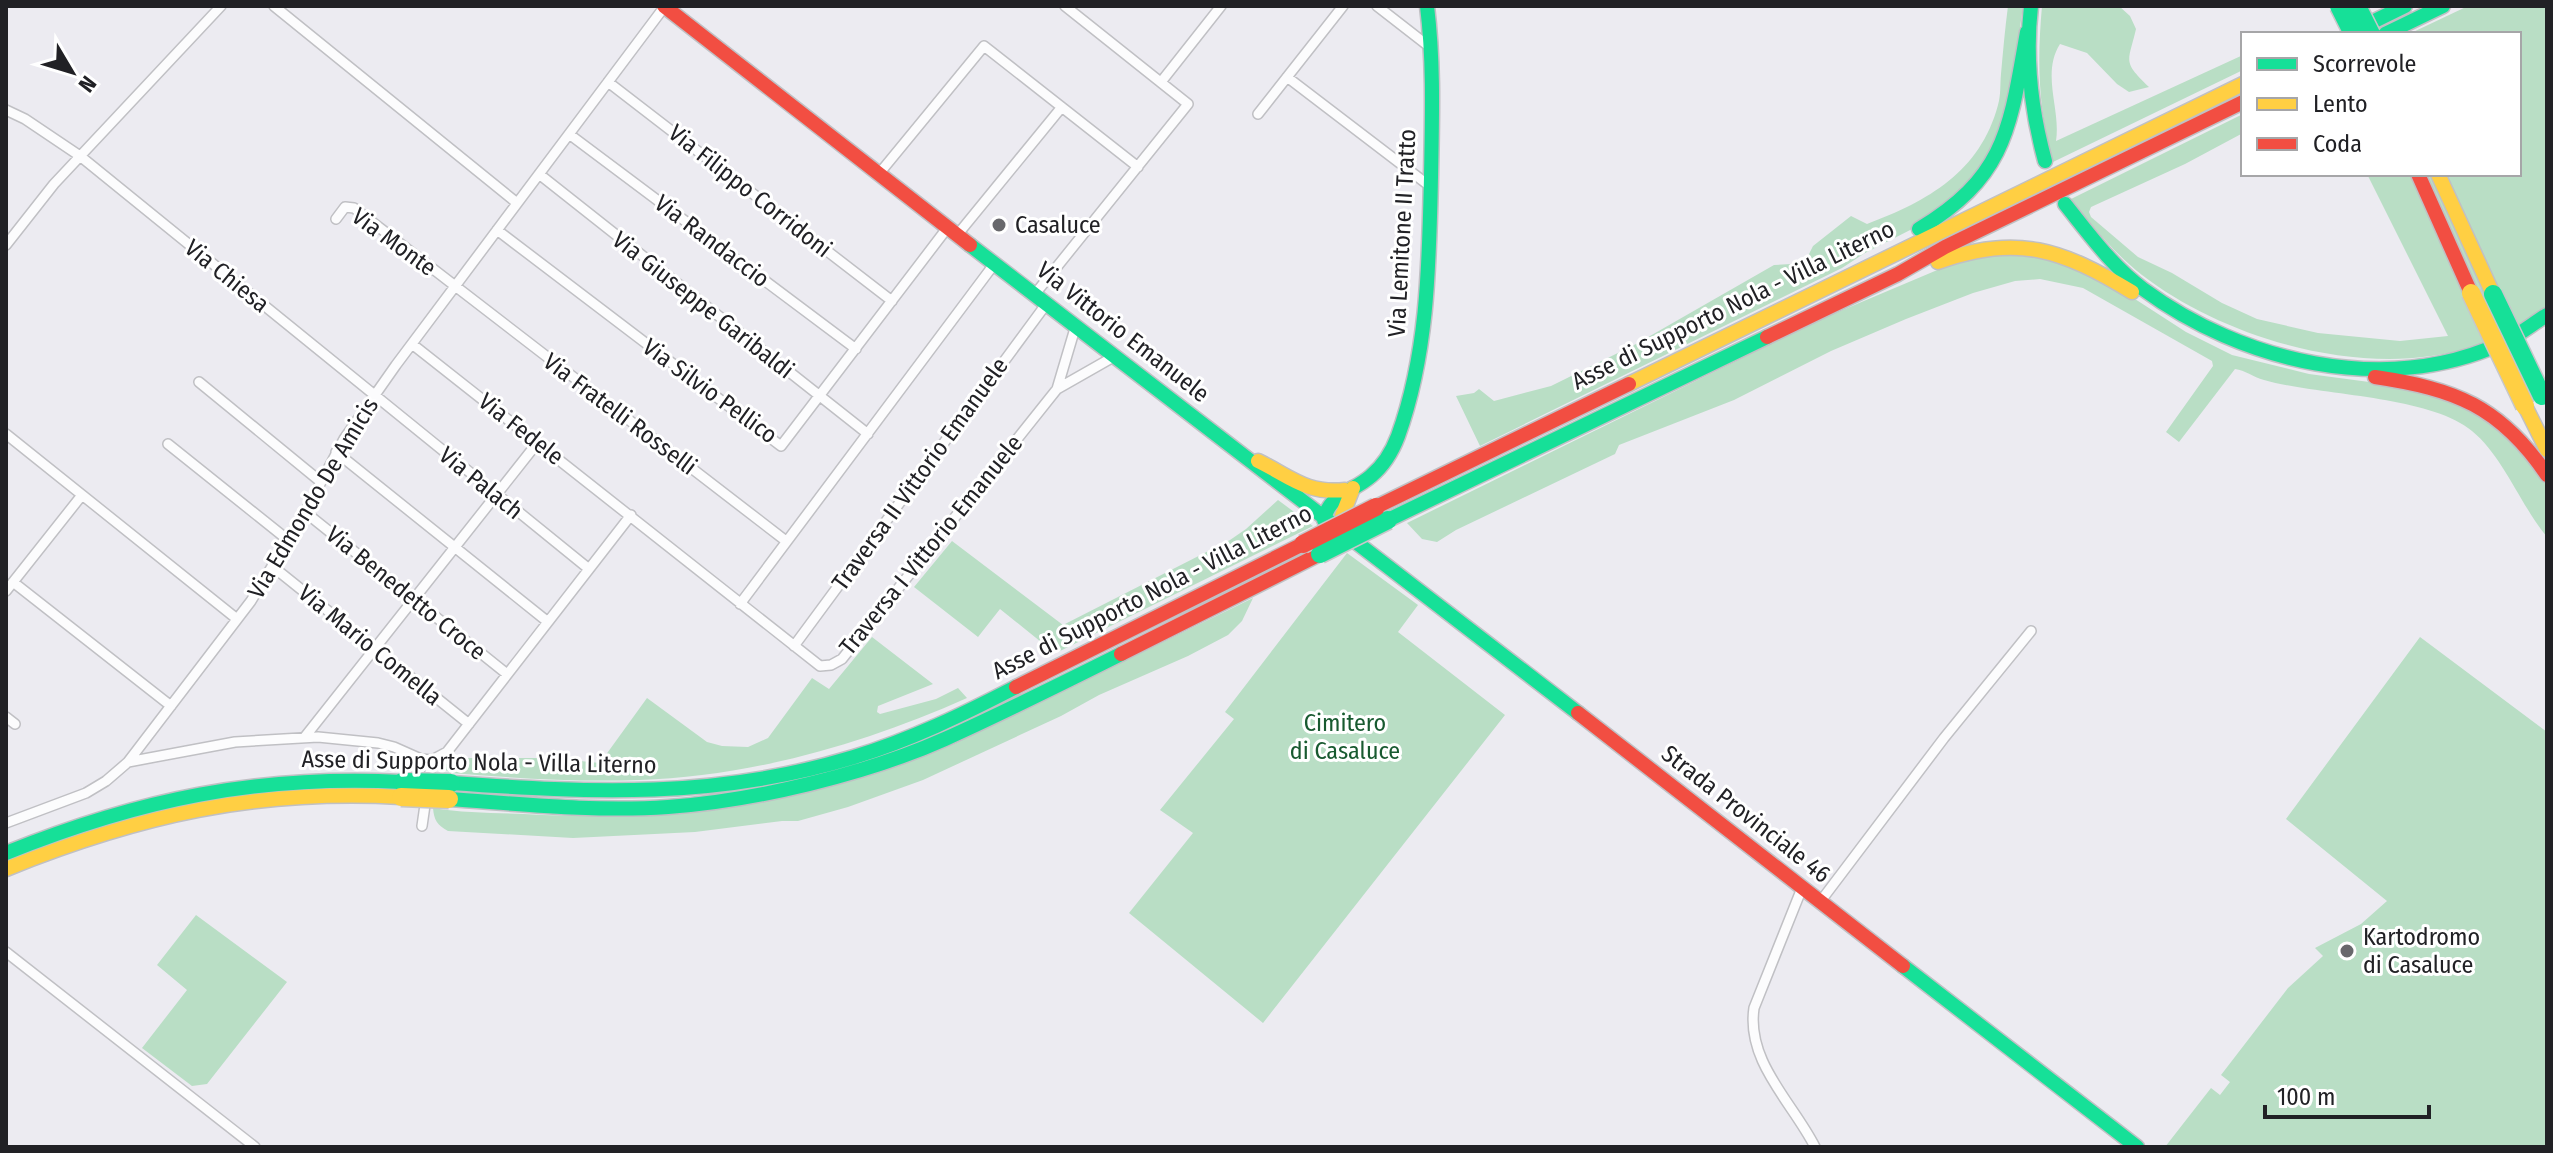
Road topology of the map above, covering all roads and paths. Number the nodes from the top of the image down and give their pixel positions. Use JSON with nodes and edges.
{"nodes":[{"id":1,"x":221,"y":6,"type":"edge"},
{"id":2,"x":274,"y":6,"type":"edge"},
{"id":3,"x":1065,"y":6,"type":"edge"},
{"id":4,"x":1221,"y":6,"type":"edge"},
{"id":5,"x":1343,"y":6,"type":"edge"},
{"id":6,"x":1377,"y":6,"type":"edge"},
{"id":7,"x":1427,"y":6,"type":"edge"},
{"id":8,"x":2031,"y":6,"type":"edge"},
{"id":9,"x":2339,"y":6,"type":"edge"},
{"id":10,"x":2357,"y":6,"type":"edge"},
{"id":11,"x":2405,"y":6,"type":"edge"},
{"id":12,"x":2443,"y":6,"type":"edge"},
{"id":13,"x":668,"y":7,"type":"edge"},
{"id":14,"x":2027,"y":32,"type":"junction"},
{"id":15,"x":2349,"y":32,"type":"edge"},
{"id":16,"x":2354,"y":32,"type":"edge"},
{"id":17,"x":2370,"y":32,"type":"edge"},
{"id":18,"x":2389,"y":32,"type":"edge"},
{"id":19,"x":1431,"y":48,"type":"junction"},
{"id":20,"x":1287,"y":77,"type":"junction"},
{"id":21,"x":608,"y":82,"type":"junction"},
{"id":22,"x":1161,"y":82,"type":"junction"},
{"id":23,"x":2241,"y":85,"type":"edge"},
{"id":24,"x":2241,"y":103,"type":"edge"},
{"id":25,"x":1061,"y":108,"type":"junction"},
{"id":26,"x":6,"y":110,"type":"edge"},
{"id":27,"x":1258,"y":114,"type":"dead end"},
{"id":28,"x":569,"y":134,"type":"junction"},
{"id":29,"x":80,"y":156,"type":"junction"},
{"id":30,"x":2045,"y":161,"type":"dead end"},
{"id":31,"x":1138,"y":167,"type":"junction"},
{"id":32,"x":539,"y":174,"type":"junction"},
{"id":33,"x":878,"y":175,"type":"junction"},
{"id":34,"x":2419,"y":176,"type":"edge"},
{"id":35,"x":2439,"y":176,"type":"edge"},
{"id":36,"x":1431,"y":187,"type":"junction"},
{"id":37,"x":517,"y":203,"type":"junction"},
{"id":38,"x":2065,"y":204,"type":"dead end"},
{"id":39,"x":336,"y":219,"type":"dead end"},
{"id":40,"x":497,"y":230,"type":"junction"},
{"id":41,"x":953,"y":231,"type":"junction"},
{"id":42,"x":6,"y":245,"type":"edge"},
{"id":43,"x":995,"y":263,"type":"junction"},
{"id":44,"x":1864,"y":268,"type":"junction"},
{"id":45,"x":1898,"y":274,"type":"junction"},
{"id":46,"x":454,"y":287,"type":"junction"},
{"id":47,"x":1041,"y":298,"type":"junction"},
{"id":48,"x":892,"y":301,"type":"junction"},
{"id":49,"x":2547,"y":315,"type":"edge"},
{"id":50,"x":2185,"y":318,"type":"junction"},
{"id":51,"x":1076,"y":325,"type":"junction"},
{"id":52,"x":412,"y":344,"type":"junction"},
{"id":53,"x":856,"y":349,"type":"junction"},
{"id":54,"x":1115,"y":356,"type":"junction"},
{"id":55,"x":2330,"y":367,"type":"junction"},
{"id":56,"x":199,"y":382,"type":"dead end"},
{"id":57,"x":1057,"y":389,"type":"junction"},
{"id":58,"x":374,"y":395,"type":"junction"},
{"id":59,"x":819,"y":397,"type":"junction"},
{"id":60,"x":2538,"y":403,"type":"edge"},
{"id":61,"x":6,"y":434,"type":"edge"},
{"id":62,"x":868,"y":434,"type":"junction"},
{"id":63,"x":538,"y":442,"type":"junction"},
{"id":64,"x":168,"y":444,"type":"dead end"},
{"id":65,"x":2547,"y":450,"type":"edge"},
{"id":66,"x":336,"y":452,"type":"junction"},
{"id":67,"x":1248,"y":461,"type":"junction"},
{"id":68,"x":2547,"y":475,"type":"edge"},
{"id":69,"x":321,"y":482,"type":"junction"},
{"id":70,"x":1353,"y":488,"type":"junction"},
{"id":71,"x":82,"y":495,"type":"junction"},
{"id":72,"x":495,"y":495,"type":"junction"},
{"id":73,"x":305,"y":512,"type":"junction"},
{"id":74,"x":1382,"y":513,"type":"junction"},
{"id":75,"x":631,"y":515,"type":"junction"},
{"id":76,"x":1324,"y":520,"type":"junction"},
{"id":77,"x":288,"y":540,"type":"junction"},
{"id":78,"x":786,"y":541,"type":"junction"},
{"id":79,"x":455,"y":547,"type":"junction"},
{"id":80,"x":1360,"y":548,"type":"junction"},
{"id":81,"x":272,"y":566,"type":"junction"},
{"id":82,"x":589,"y":569,"type":"junction"},
{"id":83,"x":13,"y":582,"type":"junction"},
{"id":84,"x":6,"y":591,"type":"edge"},
{"id":85,"x":414,"y":599,"type":"junction"},
{"id":86,"x":740,"y":604,"type":"junction"},
{"id":87,"x":237,"y":619,"type":"junction"},
{"id":88,"x":548,"y":622,"type":"junction"},
{"id":89,"x":2031,"y":631,"type":"dead end"},
{"id":90,"x":794,"y":646,"type":"junction"},
{"id":91,"x":375,"y":649,"type":"junction"},
{"id":92,"x":507,"y":674,"type":"junction"},
{"id":93,"x":171,"y":706,"type":"junction"},
{"id":94,"x":6,"y":717,"type":"edge"},
{"id":95,"x":15,"y":724,"type":"dead end"},
{"id":96,"x":469,"y":724,"type":"junction"},
{"id":97,"x":304,"y":738,"type":"junction"},
{"id":98,"x":432,"y":760,"type":"junction"},
{"id":99,"x":128,"y":762,"type":"junction"},
{"id":100,"x":402,"y":789,"type":"junction"},
{"id":101,"x":450,"y":791,"type":"junction"},
{"id":102,"x":6,"y":823,"type":"edge"},
{"id":103,"x":422,"y":826,"type":"dead end"},
{"id":104,"x":6,"y":853,"type":"edge"},
{"id":105,"x":6,"y":869,"type":"edge"},
{"id":106,"x":1802,"y":888,"type":"junction"},
{"id":107,"x":1820,"y":902,"type":"junction"},
{"id":108,"x":6,"y":952,"type":"edge"},
{"id":109,"x":255,"y":1147,"type":"edge"},
{"id":110,"x":1815,"y":1147,"type":"edge"},
{"id":111,"x":2137,"y":1147,"type":"edge"}],
"edges":[{"from":1,"to":29,"type":"street"},
{"from":2,"to":37,"type":"street"},
{"from":3,"to":22,"type":"street"},
{"from":4,"to":22,"type":"street"},
{"from":5,"to":20,"type":"street"},
{"from":6,"to":19,"type":"street"},
{"from":7,"to":19,"type":"main road","name":"Via Lemitone II Tratto"},
{"from":8,"to":14,"type":"main road"},
{"from":9,"to":15,"type":"main road","bridge":true},
{"from":10,"to":17,"type":"main road","bridge":true},
{"from":11,"to":16,"type":"main road"},
{"from":12,"to":18,"type":"main road"},
{"from":13,"to":21,"type":"street","name":"Via Edmondo De Amicis"},
{"from":13,"to":33,"type":"main road","name":"Via Vittorio Emanuele"},
{"from":14,"to":30,"type":"main road"},
{"from":14,"to":44,"type":"main road"},
{"from":19,"to":36,"type":"main road","name":"Via Lemitone II Tratto"},
{"from":20,"to":27,"type":"street"},
{"from":20,"to":36,"type":"street"},
{"from":21,"to":28,"type":"street","name":"Via Edmondo De Amicis"},
{"from":21,"to":48,"type":"street","name":"Via Filippo Corridoni"},
{"from":22,"to":31,"type":"street","name":"Traversa II Vittorio Emanuele"},
{"from":23,"to":44,"type":"main road","name":"Asse di Supporto Nola - Villa Literno"},
{"from":24,"to":45,"type":"main road","name":"Asse di Supporto Nola - Villa Literno"},
{"from":25,"to":31,"type":"street"},
{"from":25,"to":33,"type":"street"},
{"from":25,"to":41,"type":"street","name":"Via Silvio Pellico"},
{"from":26,"to":29,"type":"street","name":"Via Chiesa"},
{"from":28,"to":32,"type":"street","name":"Via Edmondo De Amicis"},
{"from":28,"to":53,"type":"street","name":"Via Randaccio"},
{"from":29,"to":42,"type":"street"},
{"from":29,"to":58,"type":"street","name":"Via Chiesa"},
{"from":31,"to":47,"type":"street","name":"Traversa II Vittorio Emanuele"},
{"from":32,"to":37,"type":"street","name":"Via Edmondo De Amicis"},
{"from":32,"to":59,"type":"street","name":"Via Giuseppe Garibaldi"},
{"from":33,"to":41,"type":"main road","name":"Via Vittorio Emanuele"},
{"from":34,"to":60,"type":"main road","bridge":true},
{"from":35,"to":60,"type":"main road","bridge":true},
{"from":36,"to":70,"type":"main road","name":"Via Lemitone II Tratto"},
{"from":37,"to":40,"type":"street","name":"Via Edmondo De Amicis"},
{"from":38,"to":50,"type":"main road"},
{"from":39,"to":46,"type":"street","name":"Via Monte"},
{"from":40,"to":46,"type":"street","name":"Via Edmondo De Amicis"},
{"from":40,"to":59,"type":"street","name":"Via Silvio Pellico"},
{"from":41,"to":43,"type":"main road","name":"Via Vittorio Emanuele"},
{"from":41,"to":48,"type":"street","name":"Via Silvio Pellico"},
{"from":43,"to":47,"type":"main road","name":"Via Vittorio Emanuele"},
{"from":43,"to":62,"type":"street"},
{"from":44,"to":74,"type":"main road","name":"Asse di Supporto Nola - Villa Literno"},
{"from":45,"to":50,"type":"main road"},
{"from":45,"to":74,"type":"main road","name":"Asse di Supporto Nola - Villa Literno"},
{"from":46,"to":52,"type":"street","name":"Via Edmondo De Amicis"},
{"from":46,"to":78,"type":"street","name":"Via Fratelli Rosselli"},
{"from":47,"to":51,"type":"main road","name":"Via Vittorio Emanuele"},
{"from":47,"to":90,"type":"street","name":"Traversa II Vittorio Emanuele"},
{"from":48,"to":53,"type":"street","name":"Via Silvio Pellico"},
{"from":49,"to":55,"type":"main road"},
{"from":50,"to":55,"type":"main road"},
{"from":51,"to":54,"type":"main road","name":"Via Vittorio Emanuele"},
{"from":51,"to":57,"type":"street","name":"Traversa I Vittorio Emanuele"},
{"from":52,"to":58,"type":"street","name":"Via Edmondo De Amicis"},
{"from":52,"to":63,"type":"street","name":"Via Fedele"},
{"from":53,"to":59,"type":"street","name":"Via Silvio Pellico"},
{"from":54,"to":57,"type":"street","name":"Traversa I Vittorio Emanuele"},
{"from":54,"to":67,"type":"main road","name":"Via Vittorio Emanuele"},
{"from":55,"to":68,"type":"main road"},
{"from":56,"to":69,"type":"street"},
{"from":57,"to":90,"type":"street","name":"Traversa I Vittorio Emanuele"},
{"from":58,"to":66,"type":"street","name":"Via Edmondo De Amicis"},
{"from":58,"to":72,"type":"street","name":"Via Palach"},
{"from":59,"to":62,"type":"street","name":"Via Giuseppe Garibaldi"},
{"from":60,"to":65,"type":"main road"},
{"from":61,"to":71,"type":"street"},
{"from":62,"to":78,"type":"street"},
{"from":63,"to":72,"type":"street"},
{"from":63,"to":75,"type":"street","name":"Via Fedele"},
{"from":64,"to":77,"type":"street"},
{"from":66,"to":69,"type":"street","name":"Via Edmondo De Amicis"},
{"from":66,"to":79,"type":"street"},
{"from":67,"to":70,"type":"main road"},
{"from":67,"to":76,"type":"main road","name":"Via Vittorio Emanuele"},
{"from":69,"to":73,"type":"street","name":"Via Edmondo De Amicis"},
{"from":70,"to":76,"type":"main road","name":"Via Lemitone II Tratto"},
{"from":70,"to":80,"type":"main road"},
{"from":71,"to":83,"type":"street"},
{"from":71,"to":87,"type":"street"},
{"from":72,"to":79,"type":"street"},
{"from":72,"to":82,"type":"street","name":"Via Palach"},
{"from":73,"to":77,"type":"street","name":"Via Edmondo De Amicis"},
{"from":73,"to":85,"type":"street","name":"Via Benedetto Croce"},
{"from":74,"to":101,"type":"main road","name":"Asse di Supporto Nola - Villa Literno","bridge":true},
{"from":74,"to":101,"type":"main road","name":"Asse di Supporto Nola - Villa Literno","bridge":true},
{"from":75,"to":82,"type":"street"},
{"from":75,"to":86,"type":"street","name":"Via Fedele"},
{"from":76,"to":80,"type":"main road","name":"Strada Provinciale 46"},
{"from":77,"to":81,"type":"street","name":"Via Edmondo De Amicis"},
{"from":78,"to":86,"type":"street"},
{"from":79,"to":85,"type":"street"},
{"from":79,"to":88,"type":"street"},
{"from":80,"to":106,"type":"main road","name":"Strada Provinciale 46"},
{"from":81,"to":87,"type":"street","name":"Via Edmondo De Amicis"},
{"from":81,"to":91,"type":"street","name":"Via Mario Comella"},
{"from":82,"to":88,"type":"street"},
{"from":83,"to":84,"type":"street"},
{"from":83,"to":93,"type":"street"},
{"from":85,"to":91,"type":"street"},
{"from":85,"to":92,"type":"street","name":"Via Benedetto Croce"},
{"from":86,"to":90,"type":"street","name":"Via Fedele"},
{"from":87,"to":93,"type":"street","name":"Via Edmondo De Amicis"},
{"from":88,"to":92,"type":"street"},
{"from":89,"to":107,"type":"street"},
{"from":91,"to":96,"type":"street","name":"Via Mario Comella"},
{"from":91,"to":97,"type":"street"},
{"from":92,"to":96,"type":"street"},
{"from":93,"to":99,"type":"street","name":"Via Edmondo De Amicis"},
{"from":94,"to":95,"type":"street"},
{"from":96,"to":98,"type":"street"},
{"from":97,"to":98,"type":"street"},
{"from":97,"to":99,"type":"street"},
{"from":98,"to":103,"type":"street"},
{"from":99,"to":102,"type":"street","name":"Via Edmondo De Amicis"},
{"from":100,"to":101,"type":"main road","name":"Asse di Supporto Nola - Villa Literno","bridge":true},
{"from":100,"to":104,"type":"main road","name":"Asse di Supporto Nola - Villa Literno"},
{"from":100,"to":105,"type":"main road","name":"Asse di Supporto Nola - Villa Literno"},
{"from":106,"to":107,"type":"main road","name":"Strada Provinciale 46"},
{"from":106,"to":110,"type":"street"},
{"from":107,"to":111,"type":"main road","name":"Strada Provinciale 46"},
{"from":108,"to":109,"type":"street"}]}
